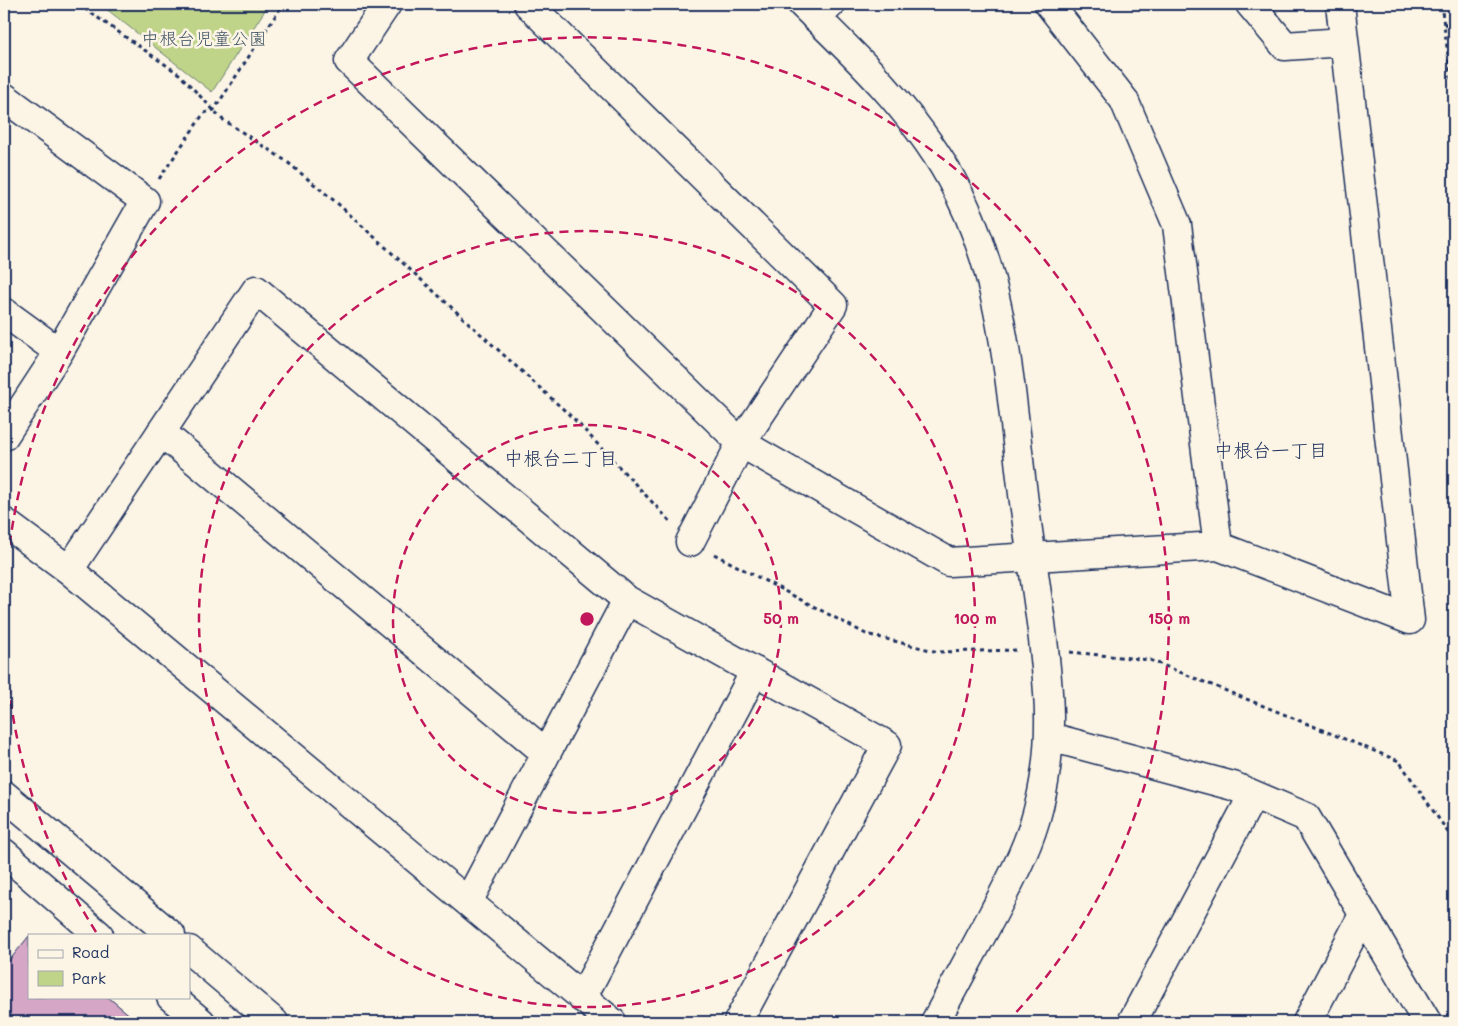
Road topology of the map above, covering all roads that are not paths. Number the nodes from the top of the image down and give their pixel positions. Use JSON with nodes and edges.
{"nodes":[{"id":1,"x":387,"y":4,"type":"edge"},
{"id":2,"x":528,"y":4,"type":"edge"},
{"id":3,"x":1049,"y":4,"type":"edge"},
{"id":4,"x":1250,"y":4,"type":"edge"},
{"id":5,"x":1340,"y":4,"type":"edge"},
{"id":6,"x":816,"y":8,"type":"edge"},
{"id":7,"x":1344,"y":42,"type":"junction"},
{"id":8,"x":4,"y":97,"type":"edge"},
{"id":9,"x":4,"y":312,"type":"edge"},
{"id":10,"x":59,"y":352,"type":"junction"},
{"id":11,"x":161,"y":432,"type":"junction"},
{"id":12,"x":4,"y":436,"type":"edge"},
{"id":13,"x":741,"y":443,"type":"junction"},
{"id":14,"x":4,"y":522,"type":"edge"},
{"id":15,"x":690,"y":542,"type":"dead end"},
{"id":16,"x":1218,"y":546,"type":"junction"},
{"id":17,"x":1032,"y":557,"type":"junction"},
{"id":18,"x":69,"y":570,"type":"junction"},
{"id":19,"x":627,"y":600,"type":"junction"},
{"id":20,"x":755,"y":671,"type":"junction"},
{"id":21,"x":1050,"y":737,"type":"junction"},
{"id":22,"x":546,"y":753,"type":"junction"},
{"id":23,"x":4,"y":795,"type":"edge"},
{"id":24,"x":1254,"y":795,"type":"junction"},
{"id":25,"x":4,"y":853,"type":"edge"},
{"id":26,"x":468,"y":902,"type":"junction"},
{"id":27,"x":1363,"y":914,"type":"junction"},
{"id":28,"x":97,"y":934,"type":"edge"},
{"id":29,"x":170,"y":934,"type":"edge"},
{"id":30,"x":190,"y":951,"type":"edge"},
{"id":31,"x":172,"y":998,"type":"edge"},
{"id":32,"x":582,"y":998,"type":"junction"},
{"id":33,"x":201,"y":1022,"type":"edge"},
{"id":34,"x":274,"y":1022,"type":"edge"},
{"id":35,"x":612,"y":1022,"type":"edge"},
{"id":36,"x":738,"y":1022,"type":"edge"},
{"id":37,"x":935,"y":1022,"type":"edge"},
{"id":38,"x":1132,"y":1022,"type":"edge"},
{"id":39,"x":1307,"y":1022,"type":"edge"},
{"id":40,"x":1427,"y":1022,"type":"edge"}],
"edges":[{"from":1,"to":13,"type":"street"},
{"from":2,"to":13,"type":"street"},
{"from":3,"to":16,"type":"street"},
{"from":4,"to":7,"type":"street"},
{"from":5,"to":7,"type":"street"},
{"from":6,"to":17,"type":"street"},
{"from":7,"to":16,"type":"street"},
{"from":8,"to":10,"type":"street"},
{"from":9,"to":10,"type":"street"},
{"from":10,"to":12,"type":"street"},
{"from":11,"to":18,"type":"street"},
{"from":11,"to":19,"type":"street"},
{"from":11,"to":22,"type":"street"},
{"from":13,"to":15,"type":"street"},
{"from":13,"to":17,"type":"street"},
{"from":14,"to":18,"type":"street"},
{"from":16,"to":17,"type":"street"},
{"from":17,"to":21,"type":"street"},
{"from":18,"to":26,"type":"street"},
{"from":19,"to":20,"type":"street"},
{"from":19,"to":22,"type":"street"},
{"from":20,"to":32,"type":"street"},
{"from":20,"to":36,"type":"street"},
{"from":21,"to":24,"type":"street"},
{"from":21,"to":37,"type":"street"},
{"from":22,"to":26,"type":"street"},
{"from":23,"to":29,"type":"street"},
{"from":24,"to":27,"type":"street"},
{"from":24,"to":38,"type":"street"},
{"from":25,"to":28,"type":"street"},
{"from":26,"to":32,"type":"street"},
{"from":27,"to":39,"type":"street"},
{"from":27,"to":40,"type":"street"},
{"from":30,"to":34,"type":"street"},
{"from":31,"to":33,"type":"street"},
{"from":32,"to":35,"type":"street"}]}
